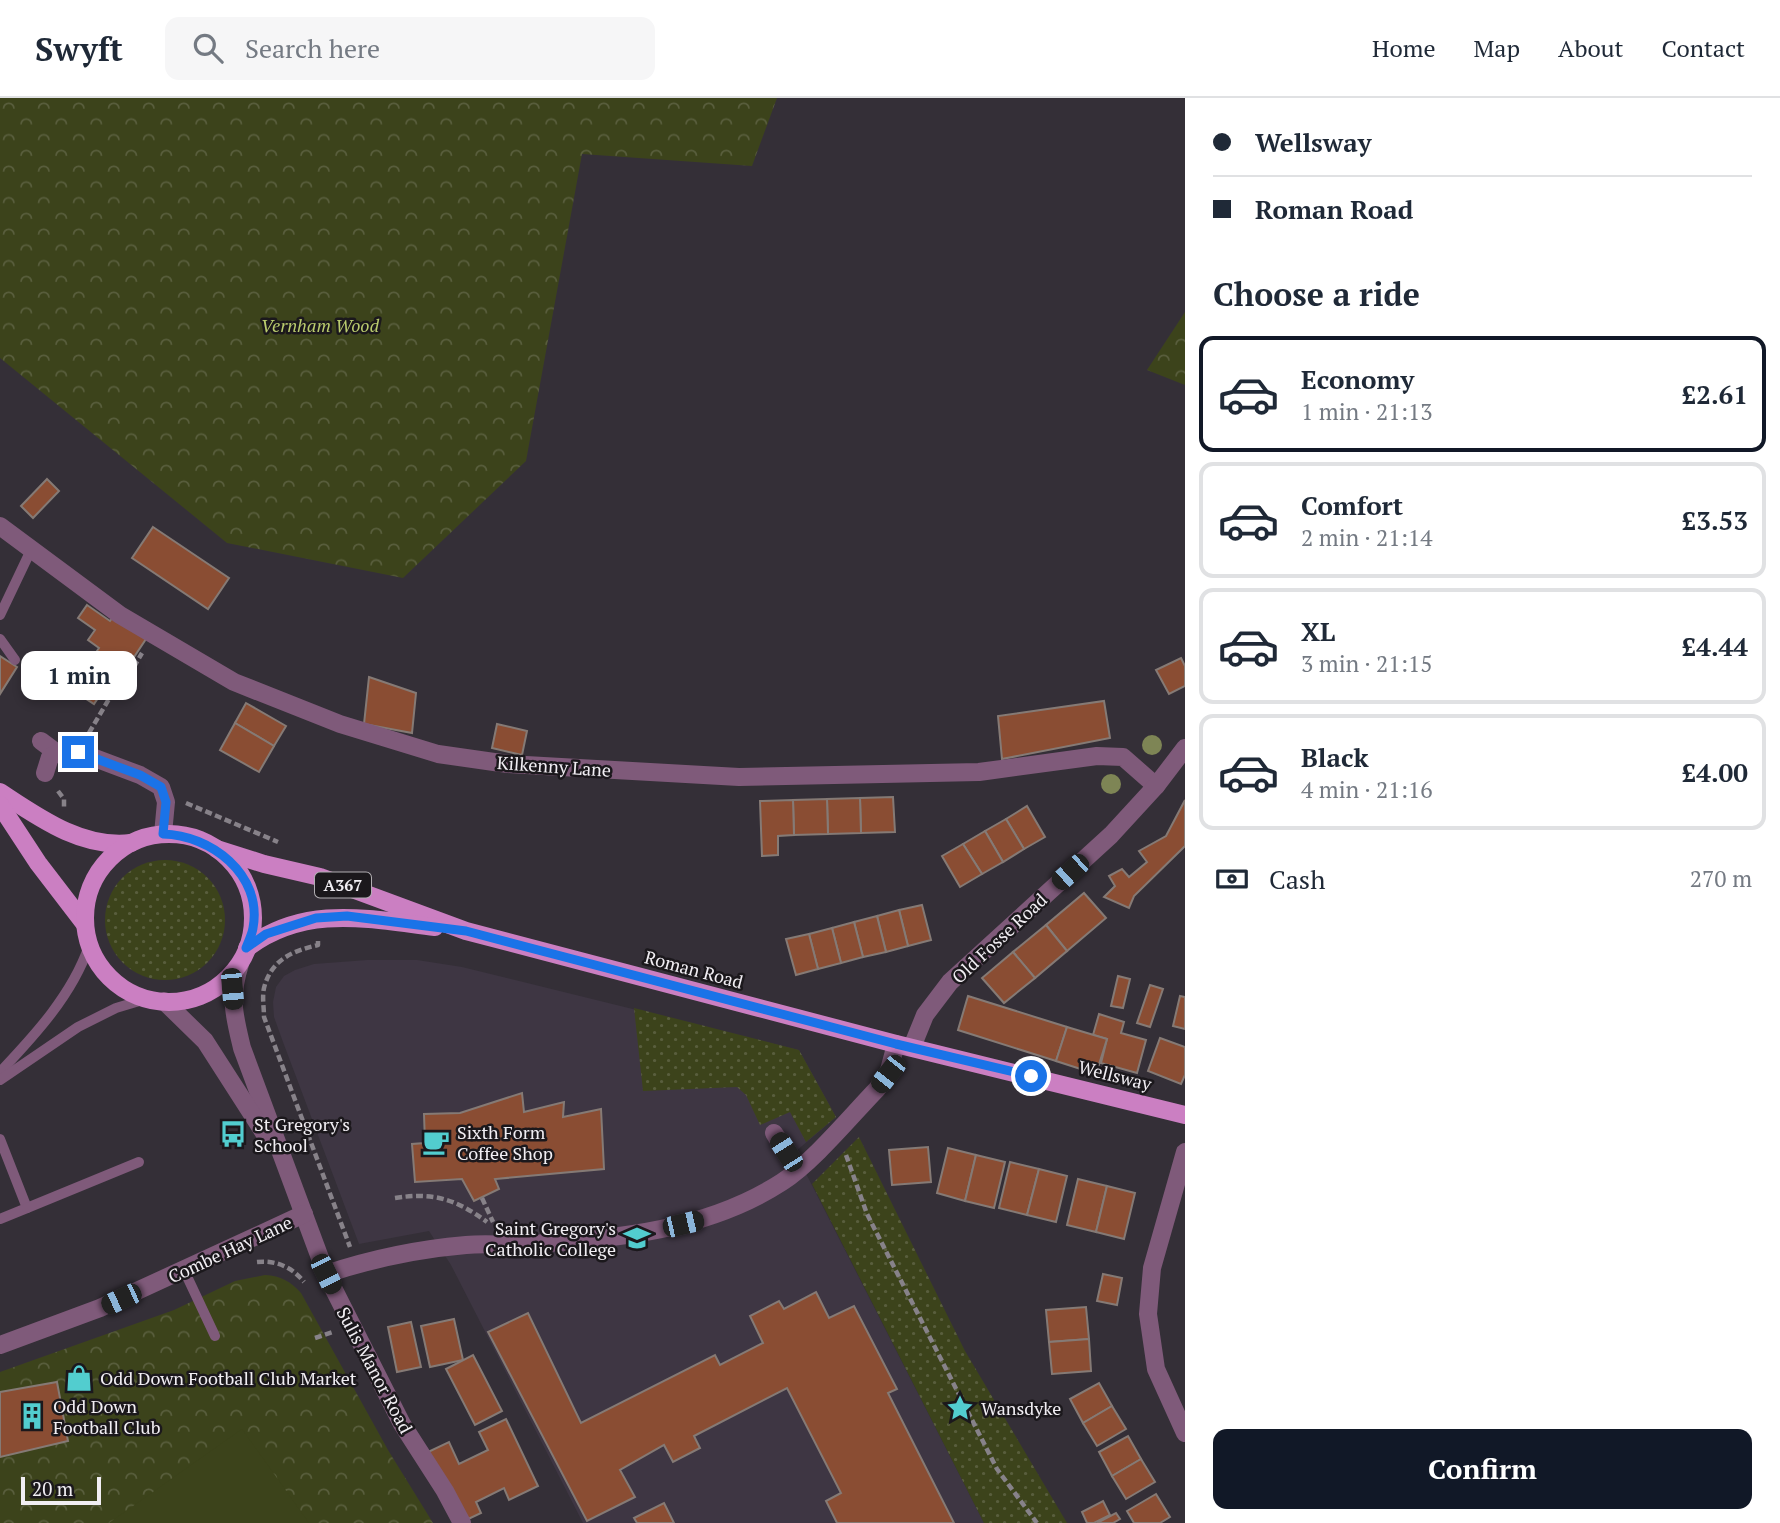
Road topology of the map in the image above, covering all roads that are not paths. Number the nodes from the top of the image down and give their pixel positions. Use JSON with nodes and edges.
{"nodes":[{"id":1,"x":0,"y":526,"type":"edge"},
{"id":2,"x":31,"y":550,"type":"junction"},
{"id":3,"x":0,"y":615,"type":"edge"},
{"id":4,"x":0,"y":639,"type":"edge"},
{"id":5,"x":15,"y":660,"type":"dead end"},
{"id":6,"x":41,"y":741,"type":"dead end"},
{"id":7,"x":1185,"y":748,"type":"edge"},
{"id":8,"x":57,"y":753,"type":"junction"},
{"id":9,"x":45,"y":773,"type":"dead end"},
{"id":10,"x":1156,"y":786,"type":"junction"},
{"id":11,"x":0,"y":792,"type":"edge"},
{"id":12,"x":0,"y":805,"type":"edge"},
{"id":13,"x":163,"y":834,"type":"junction"},
{"id":14,"x":136,"y":842,"type":"junction"},
{"id":15,"x":217,"y":849,"type":"junction"},
{"id":16,"x":85,"y":923,"type":"junction"},
{"id":17,"x":466,"y":931,"type":"junction"},
{"id":18,"x":89,"y":946,"type":"junction"},
{"id":19,"x":243,"y":956,"type":"junction"},
{"id":20,"x":146,"y":999,"type":"junction"},
{"id":21,"x":164,"y":1001,"type":"junction"},
{"id":22,"x":904,"y":1045,"type":"junction"},
{"id":23,"x":0,"y":1072,"type":"edge"},
{"id":24,"x":0,"y":1080,"type":"edge"},
{"id":25,"x":1185,"y":1115,"type":"edge"},
{"id":26,"x":774,"y":1133,"type":"dead end"},
{"id":27,"x":0,"y":1139,"type":"edge"},
{"id":28,"x":1185,"y":1152,"type":"edge"},
{"id":29,"x":139,"y":1162,"type":"dead end"},
{"id":30,"x":797,"y":1170,"type":"junction"},
{"id":31,"x":288,"y":1171,"type":"junction"},
{"id":32,"x":27,"y":1208,"type":"junction"},
{"id":33,"x":304,"y":1214,"type":"junction"},
{"id":34,"x":0,"y":1219,"type":"edge"},
{"id":35,"x":184,"y":1270,"type":"junction"},
{"id":36,"x":326,"y":1274,"type":"junction"},
{"id":37,"x":215,"y":1336,"type":"dead end"},
{"id":38,"x":0,"y":1345,"type":"edge"},
{"id":39,"x":1185,"y":1433,"type":"edge"},
{"id":40,"x":462,"y":1523,"type":"edge"}],
"edges":[{"from":1,"to":2,"type":"street","name":"Kilkenny Lane"},
{"from":2,"to":3,"type":"lane"},
{"from":2,"to":10,"type":"street","name":"Kilkenny Lane"},
{"from":4,"to":5,"type":"lane"},
{"from":6,"to":8,"type":"street"},
{"from":7,"to":10,"type":"street","name":"Old Fosse Road"},
{"from":8,"to":9,"type":"street"},
{"from":8,"to":13,"type":"street"},
{"from":10,"to":22,"type":"street","name":"Old Fosse Road"},
{"from":11,"to":14,"type":"main road"},
{"from":12,"to":16,"type":"main road"},
{"from":13,"to":14,"type":"main road"},
{"from":13,"to":15,"type":"main road"},
{"from":14,"to":16,"type":"main road"},
{"from":15,"to":17,"type":"main road","name":"Roman Road","number":"A367"},
{"from":15,"to":19,"type":"main road"},
{"from":16,"to":18,"type":"main road"},
{"from":17,"to":19,"type":"main road","name":"Roman Road","number":"A367"},
{"from":17,"to":22,"type":"main road","name":"Roman Road","number":"A367"},
{"from":18,"to":20,"type":"main road"},
{"from":18,"to":23,"type":"lane"},
{"from":19,"to":21,"type":"main road"},
{"from":19,"to":31,"type":"street","name":"Sulis Manor Road"},
{"from":20,"to":21,"type":"main road"},
{"from":20,"to":24,"type":"lane"},
{"from":21,"to":31,"type":"street","name":"Sulis Manor Road"},
{"from":22,"to":25,"type":"main road","name":"Wellsway","number":"A367"},
{"from":22,"to":30,"type":"street"},
{"from":26,"to":30,"type":"street"},
{"from":27,"to":32,"type":"lane"},
{"from":28,"to":39,"type":"street"},
{"from":29,"to":32,"type":"lane"},
{"from":30,"to":36,"type":"street"},
{"from":31,"to":33,"type":"street","name":"Sulis Manor Road"},
{"from":32,"to":34,"type":"lane"},
{"from":33,"to":35,"type":"street","name":"Combe Hay Lane"},
{"from":33,"to":36,"type":"street","name":"Sulis Manor Road"},
{"from":35,"to":37,"type":"lane"},
{"from":35,"to":38,"type":"street","name":"Combe Hay Lane"},
{"from":36,"to":40,"type":"street","name":"Sulis Manor Road"}]}
